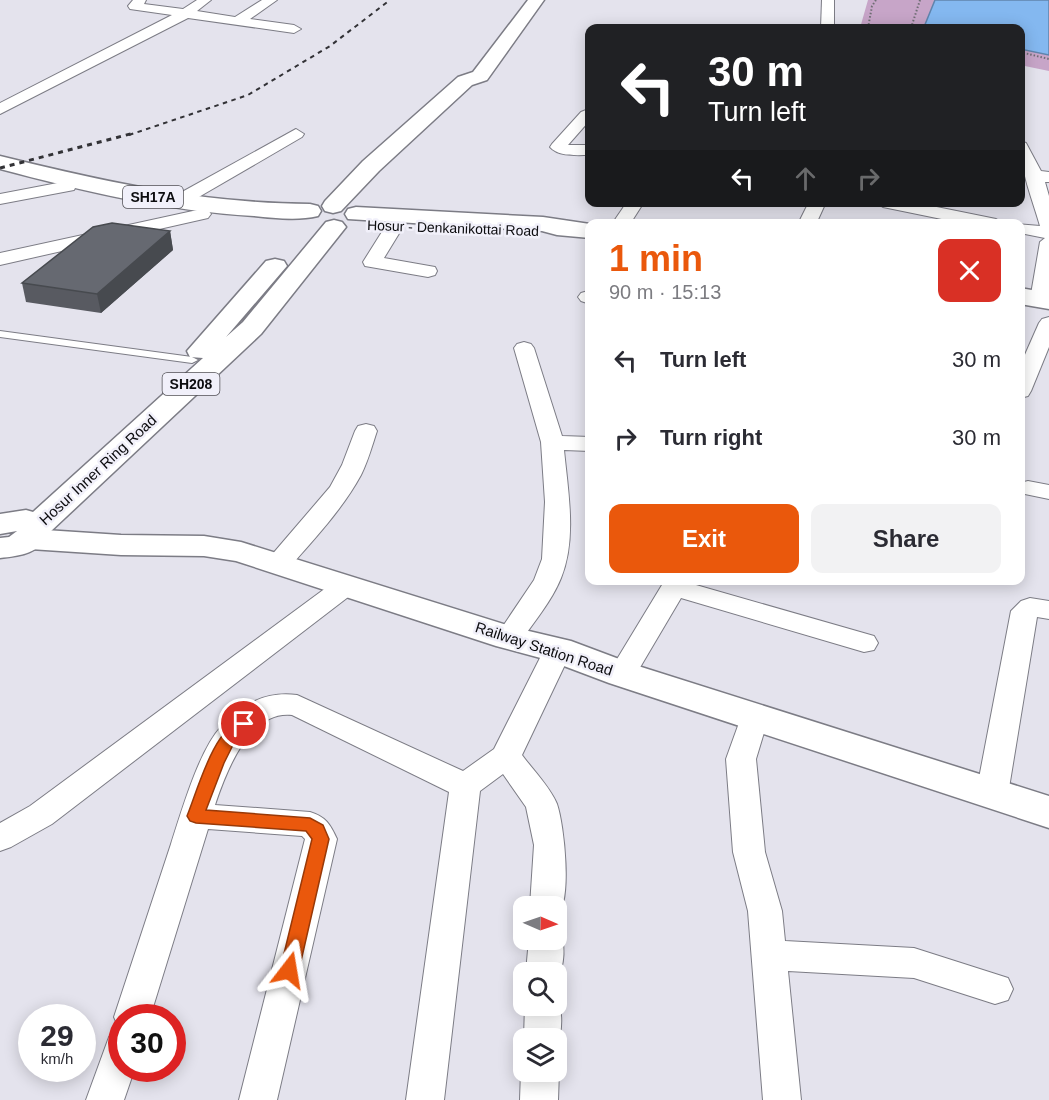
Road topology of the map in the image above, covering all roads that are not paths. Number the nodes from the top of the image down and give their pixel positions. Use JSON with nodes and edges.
{"nodes":[{"id":1,"x":140,"y":0,"type":"edge"},
{"id":2,"x":205,"y":0,"type":"edge"},
{"id":3,"x":271,"y":0,"type":"edge"},
{"id":4,"x":536,"y":0,"type":"edge"},
{"id":5,"x":828,"y":0,"type":"edge"},
{"id":6,"x":185,"y":14,"type":"junction"},
{"id":7,"x":236,"y":22,"type":"junction"},
{"id":8,"x":828,"y":24,"type":"edge"},
{"id":9,"x":294,"y":30,"type":"dead end"},
{"id":10,"x":0,"y":109,"type":"edge"},
{"id":11,"x":585,"y":117,"type":"edge"},
{"id":12,"x":296,"y":134,"type":"dead end"},
{"id":13,"x":585,"y":150,"type":"edge"},
{"id":14,"x":1025,"y":153,"type":"edge"},
{"id":15,"x":0,"y":162,"type":"edge"},
{"id":16,"x":0,"y":170,"type":"edge"},
{"id":17,"x":1042,"y":176,"type":"edge"},
{"id":18,"x":68,"y":186,"type":"junction"},
{"id":19,"x":0,"y":199,"type":"edge"},
{"id":20,"x":179,"y":201,"type":"junction"},
{"id":21,"x":909,"y":207,"type":"edge"},
{"id":22,"x":202,"y":214,"type":"junction"},
{"id":23,"x":331,"y":217,"type":"junction"},
{"id":24,"x":970,"y":219,"type":"edge"},
{"id":25,"x":394,"y":227,"type":"junction"},
{"id":26,"x":557,"y":228,"type":"junction"},
{"id":27,"x":1049,"y":228,"type":"edge"},
{"id":28,"x":1025,"y":229,"type":"edge"},
{"id":29,"x":585,"y":231,"type":"edge"},
{"id":30,"x":1049,"y":233,"type":"edge"},
{"id":31,"x":1049,"y":242,"type":"edge"},
{"id":32,"x":0,"y":259,"type":"edge"},
{"id":33,"x":428,"y":272,"type":"dead end"},
{"id":34,"x":1040,"y":305,"type":"edge"},
{"id":35,"x":0,"y":334,"type":"edge"},
{"id":36,"x":524,"y":348,"type":"dead end"},
{"id":37,"x":192,"y":360,"type":"junction"},
{"id":38,"x":1025,"y":370,"type":"edge"},
{"id":39,"x":366,"y":431,"type":"dead end"},
{"id":40,"x":552,"y":442,"type":"junction"},
{"id":41,"x":585,"y":444,"type":"edge"},
{"id":42,"x":13,"y":538,"type":"edge"},
{"id":43,"x":279,"y":563,"type":"junction"},
{"id":44,"x":347,"y":585,"type":"junction"},
{"id":45,"x":675,"y":585,"type":"edge"},
{"id":46,"x":679,"y":585,"type":"edge"},
{"id":47,"x":1049,"y":610,"type":"edge"},
{"id":48,"x":509,"y":638,"type":"junction"},
{"id":49,"x":864,"y":643,"type":"dead end"},
{"id":50,"x":558,"y":650,"type":"junction"},
{"id":51,"x":622,"y":674,"type":"junction"},
{"id":52,"x":754,"y":716,"type":"junction"},
{"id":53,"x":506,"y":756,"type":"junction"},
{"id":54,"x":465,"y":786,"type":"junction"},
{"id":55,"x":992,"y":794,"type":"junction"},
{"id":56,"x":1049,"y":812,"type":"edge"},
{"id":57,"x":196,"y":816,"type":"junction"},
{"id":58,"x":0,"y":838,"type":"edge"},
{"id":59,"x":547,"y":896,"type":"edge"},
{"id":60,"x":768,"y":955,"type":"junction"},
{"id":61,"x":995,"y":988,"type":"dead end"},
{"id":62,"x":136,"y":1004,"type":"edge"},
{"id":63,"x":111,"y":1082,"type":"edge"},
{"id":64,"x":540,"y":1082,"type":"edge"},
{"id":65,"x":105,"y":1100,"type":"edge"},
{"id":66,"x":258,"y":1100,"type":"edge"},
{"id":67,"x":425,"y":1100,"type":"edge"},
{"id":68,"x":539,"y":1100,"type":"edge"},
{"id":69,"x":782,"y":1100,"type":"edge"}],
"edges":[{"from":1,"to":6,"type":"street"},
{"from":2,"to":6,"type":"street"},
{"from":3,"to":7,"type":"street"},
{"from":4,"to":23,"type":"main road","name":"Hosur Inner Ring Road","number":"SH208"},
{"from":5,"to":8,"type":"street"},
{"from":6,"to":7,"type":"street"},
{"from":6,"to":10,"type":"street"},
{"from":7,"to":9,"type":"street"},
{"from":11,"to":13,"type":"street"},
{"from":12,"to":20,"type":"street"},
{"from":14,"to":17,"type":"street"},
{"from":15,"to":20,"type":"main road","name":"Hosur - Denkanikottai Road","number":"SH17A"},
{"from":16,"to":18,"type":"main road","name":"Hosur - Denkanikottai Road","number":"SH17A"},
{"from":17,"to":27,"type":"street"},
{"from":18,"to":19,"type":"street"},
{"from":18,"to":22,"type":"main road","name":"Hosur - Denkanikottai Road","number":"SH17A"},
{"from":20,"to":23,"type":"main road","name":"Hosur - Denkanikottai Road","number":"SH17A"},
{"from":21,"to":24,"type":"street"},
{"from":22,"to":23,"type":"main road","name":"Hosur - Denkanikottai Road","number":"SH17A"},
{"from":22,"to":32,"type":"street"},
{"from":23,"to":25,"type":"main road","name":"Hosur - Denkanikottai Road","number":"SH17A"},
{"from":23,"to":26,"type":"main road","name":"Hosur - Denkanikottai Road","number":"SH17A"},
{"from":23,"to":37,"type":"main road","name":"Hosur Inner Ring Road","number":"SH208"},
{"from":23,"to":42,"type":"main road","name":"Hosur Inner Ring Road","number":"SH208"},
{"from":25,"to":26,"type":"main road","name":"Hosur - Denkanikottai Road","number":"SH17A"},
{"from":25,"to":33,"type":"street"},
{"from":26,"to":29,"type":"main road","name":"Hosur - Denkanikottai Road","number":"SH17A"},
{"from":28,"to":30,"type":"street"},
{"from":31,"to":34,"type":"street"},
{"from":34,"to":38,"type":"street"},
{"from":35,"to":37,"type":"lane"},
{"from":36,"to":40,"type":"street"},
{"from":37,"to":42,"type":"main road","name":"Hosur Inner Ring Road","number":"SH208"},
{"from":39,"to":43,"type":"street"},
{"from":40,"to":41,"type":"street"},
{"from":40,"to":48,"type":"street"},
{"from":42,"to":43,"type":"main road","name":"Railway Station Road"},
{"from":43,"to":44,"type":"main road","name":"Railway Station Road"},
{"from":44,"to":48,"type":"main road","name":"Railway Station Road"},
{"from":44,"to":58,"type":"street"},
{"from":45,"to":51,"type":"street"},
{"from":46,"to":49,"type":"street"},
{"from":47,"to":55,"type":"street"},
{"from":48,"to":50,"type":"main road","name":"Railway Station Road"},
{"from":50,"to":51,"type":"main road","name":"Railway Station Road"},
{"from":50,"to":53,"type":"street"},
{"from":51,"to":52,"type":"main road","name":"Railway Station Road"},
{"from":52,"to":55,"type":"main road","name":"Railway Station Road"},
{"from":52,"to":60,"type":"street"},
{"from":53,"to":54,"type":"street"},
{"from":53,"to":59,"type":"street"},
{"from":54,"to":57,"type":"street"},
{"from":54,"to":67,"type":"street"},
{"from":55,"to":56,"type":"main road","name":"Railway Station Road"},
{"from":57,"to":62,"type":"street"},
{"from":57,"to":66,"type":"street"},
{"from":60,"to":61,"type":"street"},
{"from":60,"to":69,"type":"street"},
{"from":63,"to":65,"type":"street"},
{"from":64,"to":68,"type":"street"}]}
